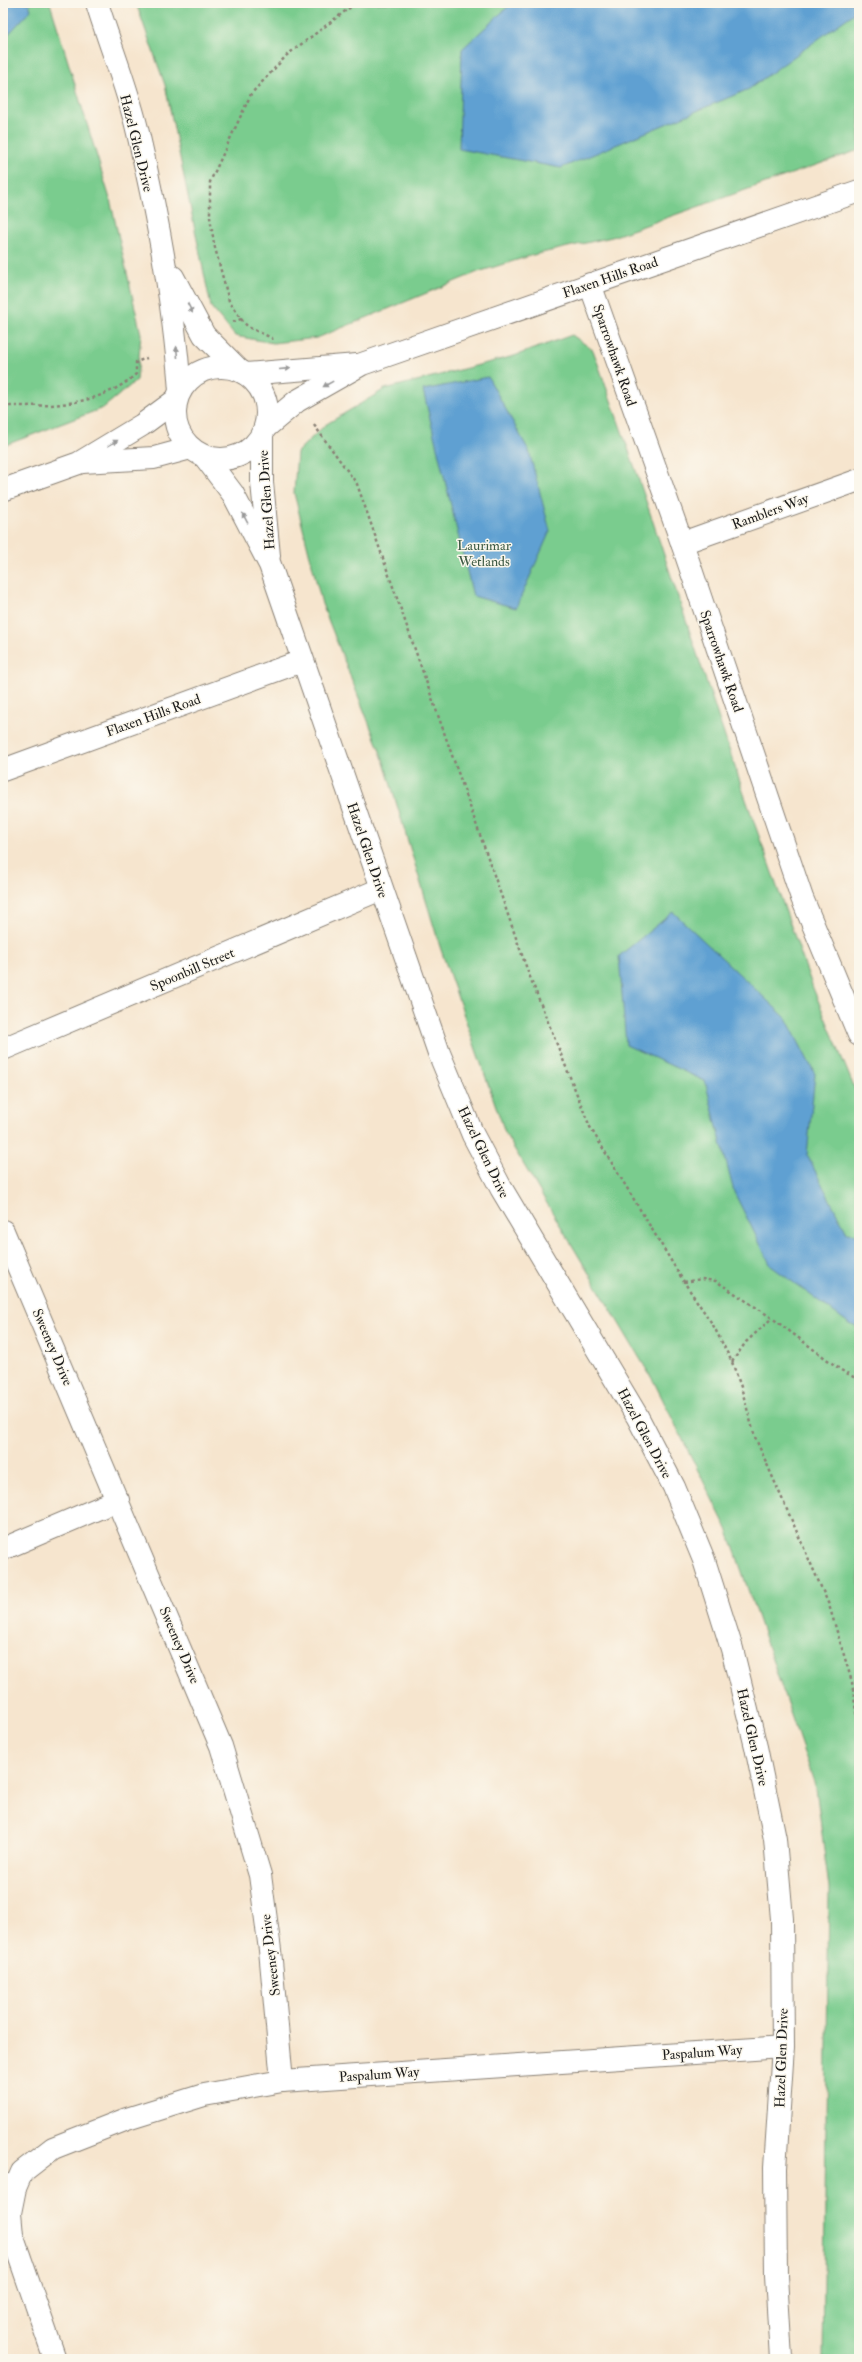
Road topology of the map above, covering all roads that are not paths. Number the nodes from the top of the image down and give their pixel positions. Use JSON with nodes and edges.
{"nodes":[{"id":1,"x":97,"y":3,"type":"edge"},
{"id":2,"x":859,"y":191,"type":"edge"},
{"id":3,"x":165,"y":261,"type":"junction"},
{"id":4,"x":590,"y":284,"type":"junction"},
{"id":5,"x":362,"y":364,"type":"junction"},
{"id":6,"x":243,"y":372,"type":"junction"},
{"id":7,"x":178,"y":395,"type":"junction"},
{"id":8,"x":264,"y":431,"type":"junction"},
{"id":9,"x":198,"y":452,"type":"junction"},
{"id":10,"x":79,"y":463,"type":"junction"},
{"id":11,"x":859,"y":480,"type":"edge"},
{"id":12,"x":3,"y":490,"type":"edge"},
{"id":13,"x":682,"y":543,"type":"junction"},
{"id":14,"x":270,"y":565,"type":"junction"},
{"id":15,"x":302,"y":661,"type":"junction"},
{"id":16,"x":3,"y":770,"type":"edge"},
{"id":17,"x":381,"y":889,"type":"junction"},
{"id":18,"x":859,"y":1035,"type":"edge"},
{"id":19,"x":3,"y":1049,"type":"edge"},
{"id":20,"x":3,"y":1231,"type":"edge"},
{"id":21,"x":118,"y":1500,"type":"junction"},
{"id":22,"x":3,"y":1549,"type":"edge"},
{"id":23,"x":783,"y":2047,"type":"junction"},
{"id":24,"x":282,"y":2081,"type":"junction"},
{"id":25,"x":9,"y":2186,"type":"edge"},
{"id":26,"x":55,"y":2359,"type":"edge"},
{"id":27,"x":781,"y":2359,"type":"edge"}],
"edges":[{"from":1,"to":3,"type":"street","name":"Hazel Glen Drive"},
{"from":2,"to":4,"type":"street","name":"Flaxen Hills Road"},
{"from":3,"to":6,"type":"street","name":"Hazel Glen Drive","one_way":true},
{"from":7,"to":3,"type":"street","name":"Hazel Glen Drive","one_way":true},
{"from":4,"to":5,"type":"street","name":"Flaxen Hills Road"},
{"from":4,"to":13,"type":"street","name":"Sparrowhawk Road"},
{"from":6,"to":5,"type":"street","name":"Flaxen Hills Road","one_way":true},
{"from":5,"to":8,"type":"street","name":"Flaxen Hills Road","one_way":true},
{"from":6,"to":7,"type":"street"},
{"from":6,"to":8,"type":"street"},
{"from":7,"to":9,"type":"street"},
{"from":10,"to":7,"type":"street","one_way":true},
{"from":8,"to":9,"type":"street"},
{"from":8,"to":14,"type":"street","name":"Hazel Glen Drive"},
{"from":9,"to":10,"type":"street"},
{"from":14,"to":9,"type":"street","name":"Hazel Glen Drive","one_way":true},
{"from":10,"to":12,"type":"street"},
{"from":11,"to":13,"type":"street","name":"Ramblers Way"},
{"from":13,"to":18,"type":"street","name":"Sparrowhawk Road"},
{"from":14,"to":15,"type":"street","name":"Hazel Glen Drive"},
{"from":15,"to":16,"type":"street","name":"Flaxen Hills Road"},
{"from":15,"to":17,"type":"street","name":"Hazel Glen Drive"},
{"from":17,"to":19,"type":"street","name":"Spoonbill Street"},
{"from":17,"to":23,"type":"street","name":"Hazel Glen Drive"},
{"from":20,"to":21,"type":"street","name":"Sweeney Drive"},
{"from":21,"to":22,"type":"street"},
{"from":21,"to":24,"type":"street","name":"Sweeney Drive"},
{"from":23,"to":24,"type":"street","name":"Paspalum Way"},
{"from":23,"to":27,"type":"street","name":"Hazel Glen Drive"},
{"from":24,"to":25,"type":"street","name":"Paspalum Way"},
{"from":25,"to":26,"type":"street","name":"Paspalum Way"}]}
